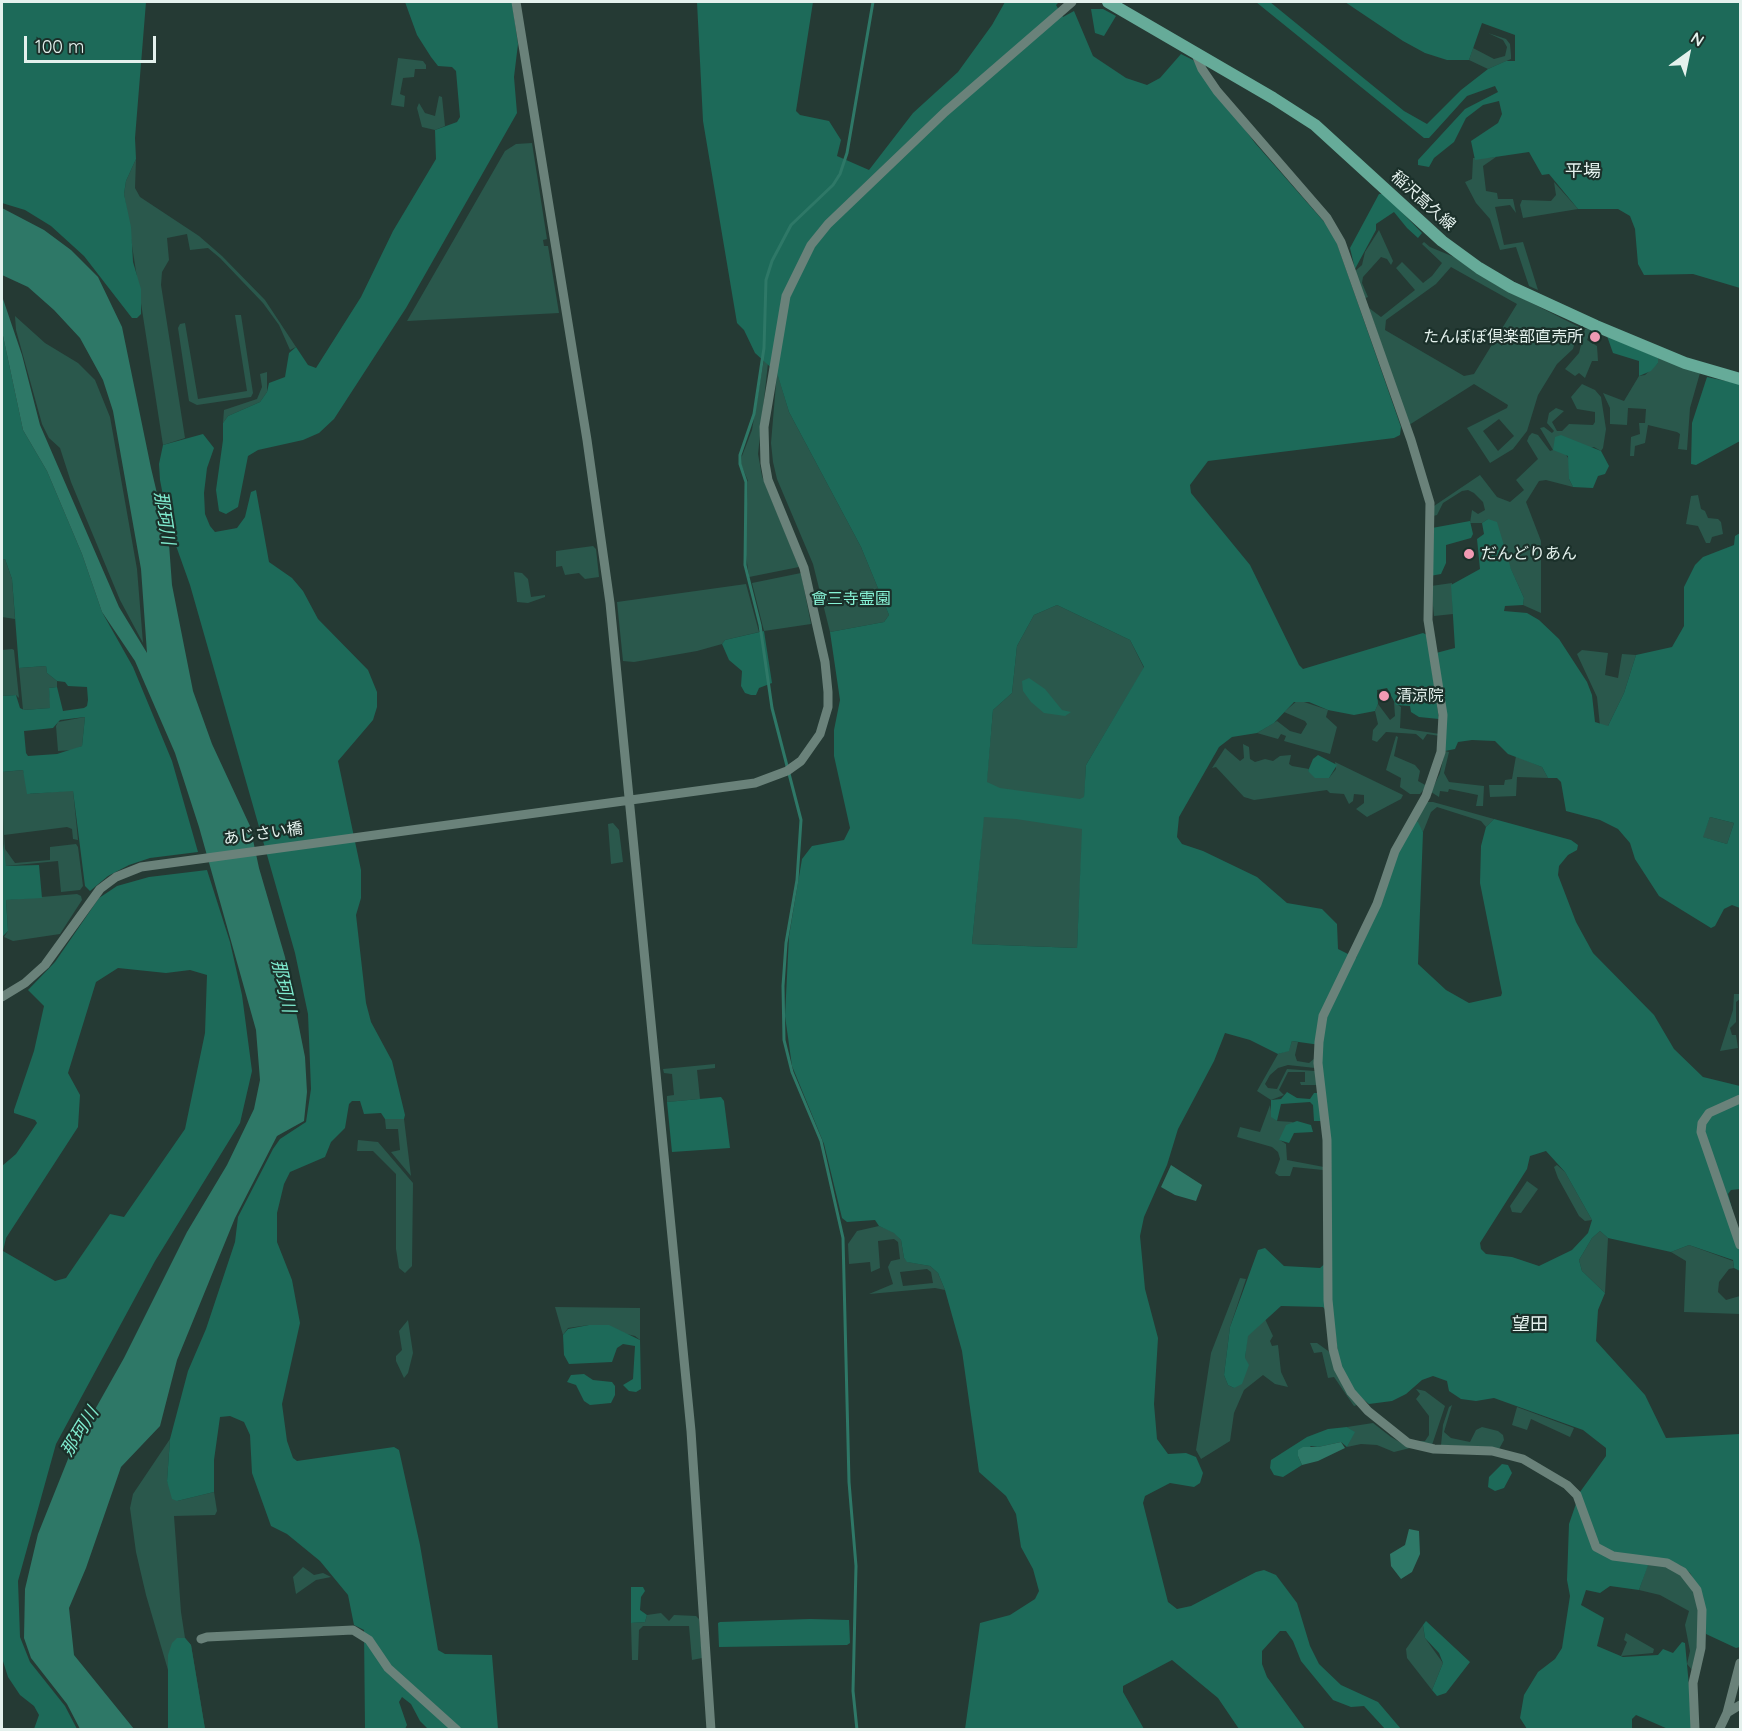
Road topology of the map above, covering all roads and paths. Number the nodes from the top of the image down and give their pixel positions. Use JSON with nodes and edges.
{"nodes":[{"id":1,"x":516,"y":2,"type":"edge"},
{"id":2,"x":1072,"y":2,"type":"edge"},
{"id":3,"x":1108,"y":2,"type":"edge"},
{"id":4,"x":1195,"y":52,"type":"junction"},
{"id":5,"x":1740,"y":379,"type":"edge"},
{"id":6,"x":628,"y":801,"type":"junction"},
{"id":7,"x":2,"y":997,"type":"edge"},
{"id":8,"x":1740,"y":1099,"type":"edge"},
{"id":9,"x":1740,"y":1245,"type":"edge"},
{"id":10,"x":201,"y":1639,"type":"dead end"},
{"id":11,"x":1740,"y":1663,"type":"edge"},
{"id":12,"x":1740,"y":1705,"type":"edge"},
{"id":13,"x":1727,"y":1713,"type":"junction"},
{"id":14,"x":457,"y":1730,"type":"edge"},
{"id":15,"x":711,"y":1730,"type":"edge"},
{"id":16,"x":1695,"y":1730,"type":"edge"},
{"id":17,"x":1719,"y":1730,"type":"edge"}],
"edges":[{"from":1,"to":6,"type":"street"},
{"from":2,"to":6,"type":"street","name":"あじさい橋"},
{"from":3,"to":4,"type":"main road","name":"稲沢高久線"},
{"from":4,"to":5,"type":"main road","name":"稲沢高久線"},
{"from":4,"to":16,"type":"street"},
{"from":6,"to":7,"type":"street","name":"あじさい橋"},
{"from":6,"to":15,"type":"street"},
{"from":8,"to":9,"type":"street"},
{"from":10,"to":14,"type":"street"},
{"from":11,"to":13,"type":"street"},
{"from":12,"to":13,"type":"street"},
{"from":13,"to":17,"type":"street"}]}
